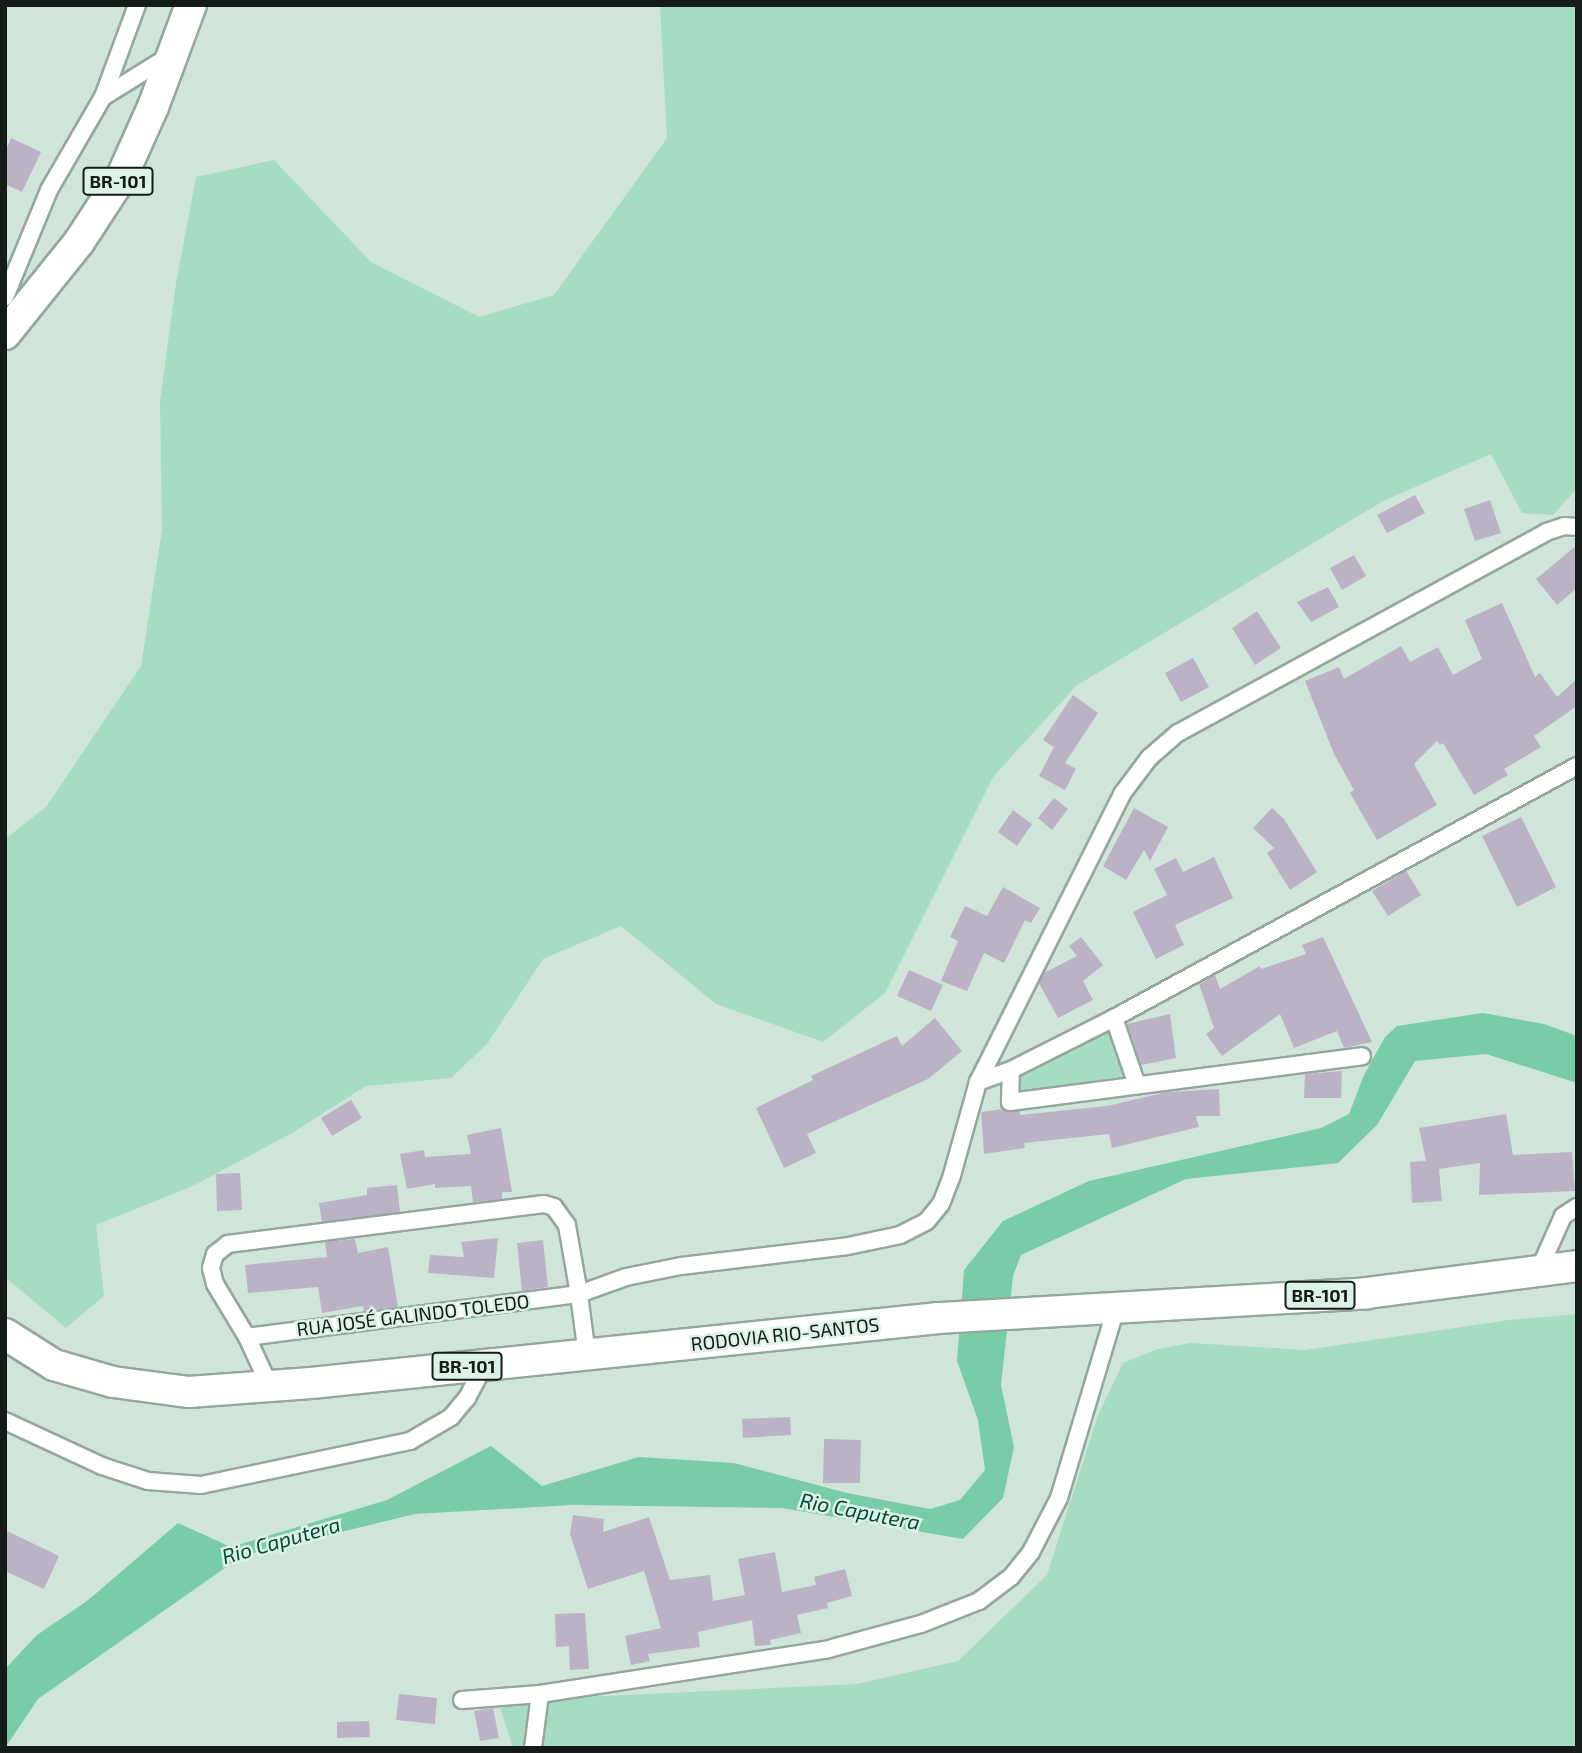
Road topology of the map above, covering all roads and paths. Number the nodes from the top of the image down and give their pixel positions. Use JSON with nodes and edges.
{"nodes":[{"id":1,"x":137,"y":5,"type":"edge"},
{"id":2,"x":191,"y":5,"type":"edge"},
{"id":3,"x":174,"y":52,"type":"junction"},
{"id":4,"x":103,"y":97,"type":"junction"},
{"id":5,"x":5,"y":297,"type":"edge"},
{"id":6,"x":5,"y":334,"type":"edge"},
{"id":7,"x":1577,"y":527,"type":"edge"},
{"id":8,"x":1577,"y":766,"type":"edge"},
{"id":9,"x":1114,"y":1018,"type":"junction"},
{"id":10,"x":1362,"y":1056,"type":"dead end"},
{"id":11,"x":1011,"y":1070,"type":"junction"},
{"id":12,"x":978,"y":1082,"type":"junction"},
{"id":13,"x":1137,"y":1086,"type":"junction"},
{"id":14,"x":1577,"y":1207,"type":"edge"},
{"id":15,"x":1577,"y":1266,"type":"edge"},
{"id":16,"x":1539,"y":1269,"type":"junction"},
{"id":17,"x":579,"y":1294,"type":"junction"},
{"id":18,"x":1116,"y":1308,"type":"junction"},
{"id":19,"x":5,"y":1334,"type":"edge"},
{"id":20,"x":247,"y":1337,"type":"junction"},
{"id":21,"x":587,"y":1355,"type":"junction"},
{"id":22,"x":485,"y":1364,"type":"junction"},
{"id":23,"x":270,"y":1387,"type":"junction"},
{"id":24,"x":5,"y":1421,"type":"edge"},
{"id":25,"x":540,"y":1694,"type":"junction"},
{"id":26,"x":463,"y":1700,"type":"dead end"},
{"id":27,"x":533,"y":1748,"type":"edge"}],
"edges":[{"from":1,"to":4,"type":"street"},
{"from":2,"to":3,"type":"highway","number":"BR-101"},
{"from":3,"to":4,"type":"street"},
{"from":3,"to":6,"type":"highway","number":"BR-101"},
{"from":4,"to":5,"type":"street"},
{"from":7,"to":12,"type":"street","name":"RUA JOSÉ GALINDO TOLEDO"},
{"from":8,"to":9,"type":"street"},
{"from":9,"to":11,"type":"street"},
{"from":9,"to":13,"type":"street"},
{"from":10,"to":13,"type":"street"},
{"from":11,"to":12,"type":"street"},
{"from":11,"to":13,"type":"street"},
{"from":12,"to":17,"type":"street","name":"RUA JOSÉ GALINDO TOLEDO"},
{"from":14,"to":16,"type":"street"},
{"from":15,"to":16,"type":"highway","name":"RODOVIA RIO-SANTOS","number":"BR-101"},
{"from":16,"to":18,"type":"highway","name":"RODOVIA RIO-SANTOS","number":"BR-101"},
{"from":17,"to":20,"type":"street","name":"RUA JOSÉ GALINDO TOLEDO"},
{"from":17,"to":20,"type":"street"},
{"from":17,"to":21,"type":"street"},
{"from":18,"to":21,"type":"highway","name":"RODOVIA RIO-SANTOS","number":"BR-101"},
{"from":18,"to":25,"type":"street"},
{"from":19,"to":23,"type":"highway","name":"RODOVIA RIO-SANTOS","number":"BR-101"},
{"from":20,"to":23,"type":"street"},
{"from":21,"to":22,"type":"highway","name":"RODOVIA RIO-SANTOS","number":"BR-101"},
{"from":22,"to":23,"type":"highway","name":"RODOVIA RIO-SANTOS","number":"BR-101"},
{"from":22,"to":24,"type":"street"},
{"from":25,"to":26,"type":"street"},
{"from":25,"to":27,"type":"street"}]}
